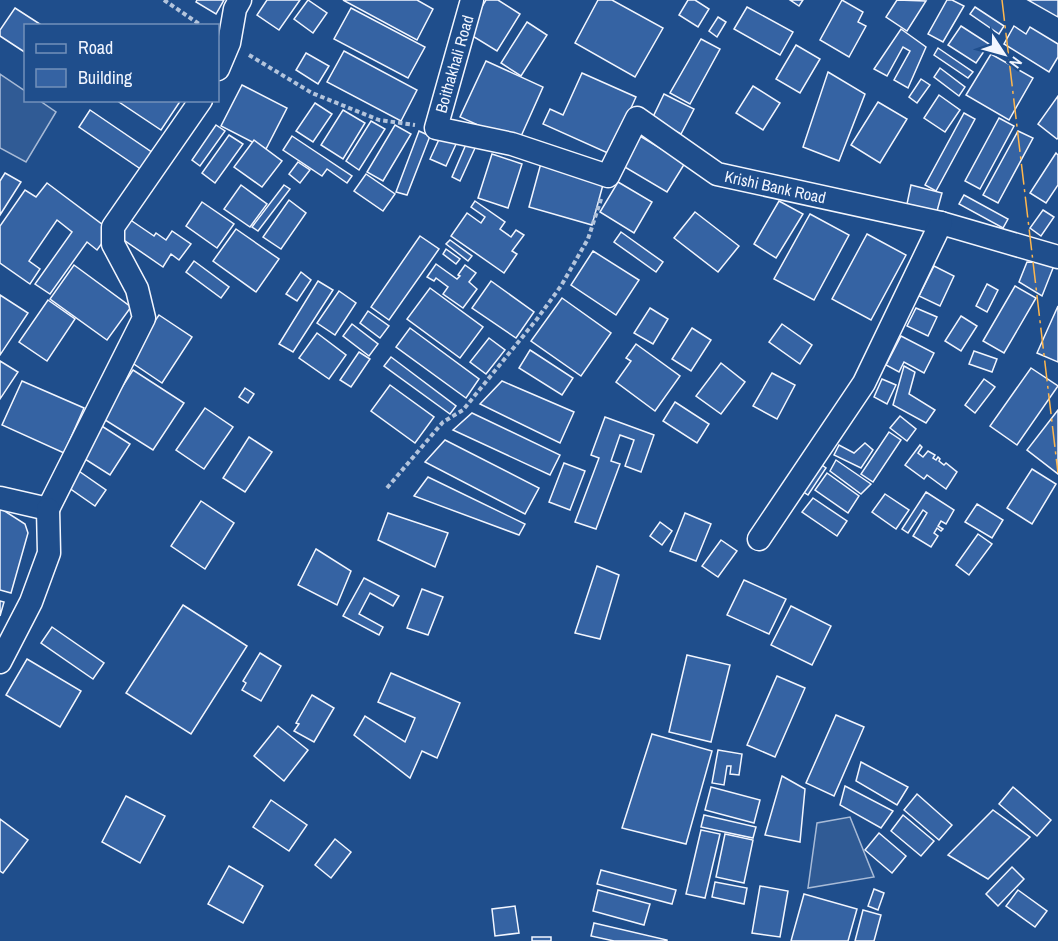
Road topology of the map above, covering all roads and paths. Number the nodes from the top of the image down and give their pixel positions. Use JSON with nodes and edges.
{"nodes":[{"id":1,"x":164,"y":0,"type":"edge"},
{"id":2,"x":240,"y":0,"type":"edge"},
{"id":3,"x":472,"y":0,"type":"edge"},
{"id":4,"x":199,"y":24,"type":"edge"},
{"id":5,"x":229,"y":43,"type":"junction"},
{"id":6,"x":219,"y":67,"type":"edge"},
{"id":7,"x":200,"y":102,"type":"edge"},
{"id":8,"x":436,"y":128,"type":"junction"},
{"id":9,"x":608,"y":176,"type":"junction"},
{"id":10,"x":942,"y":223,"type":"junction"},
{"id":11,"x":1058,"y":257,"type":"edge"},
{"id":12,"x":387,"y":488,"type":"dead end"},
{"id":13,"x":0,"y":498,"type":"edge"},
{"id":14,"x":48,"y":509,"type":"junction"},
{"id":15,"x":759,"y":540,"type":"dead end"},
{"id":16,"x":0,"y":662,"type":"edge"}],
"edges":[{"from":1,"to":4,"type":"path"},
{"from":2,"to":5,"type":"street"},
{"from":3,"to":8,"type":"street","name":"Boithakhali Road"},
{"from":5,"to":6,"type":"street"},
{"from":5,"to":8,"type":"path"},
{"from":7,"to":14,"type":"street"},
{"from":8,"to":9,"type":"street"},
{"from":9,"to":10,"type":"street","name":"Krishi Bank Road"},
{"from":9,"to":12,"type":"path"},
{"from":10,"to":11,"type":"street","name":"Krishi Bank Road"},
{"from":10,"to":15,"type":"street"},
{"from":13,"to":14,"type":"street"},
{"from":14,"to":16,"type":"street"}]}
